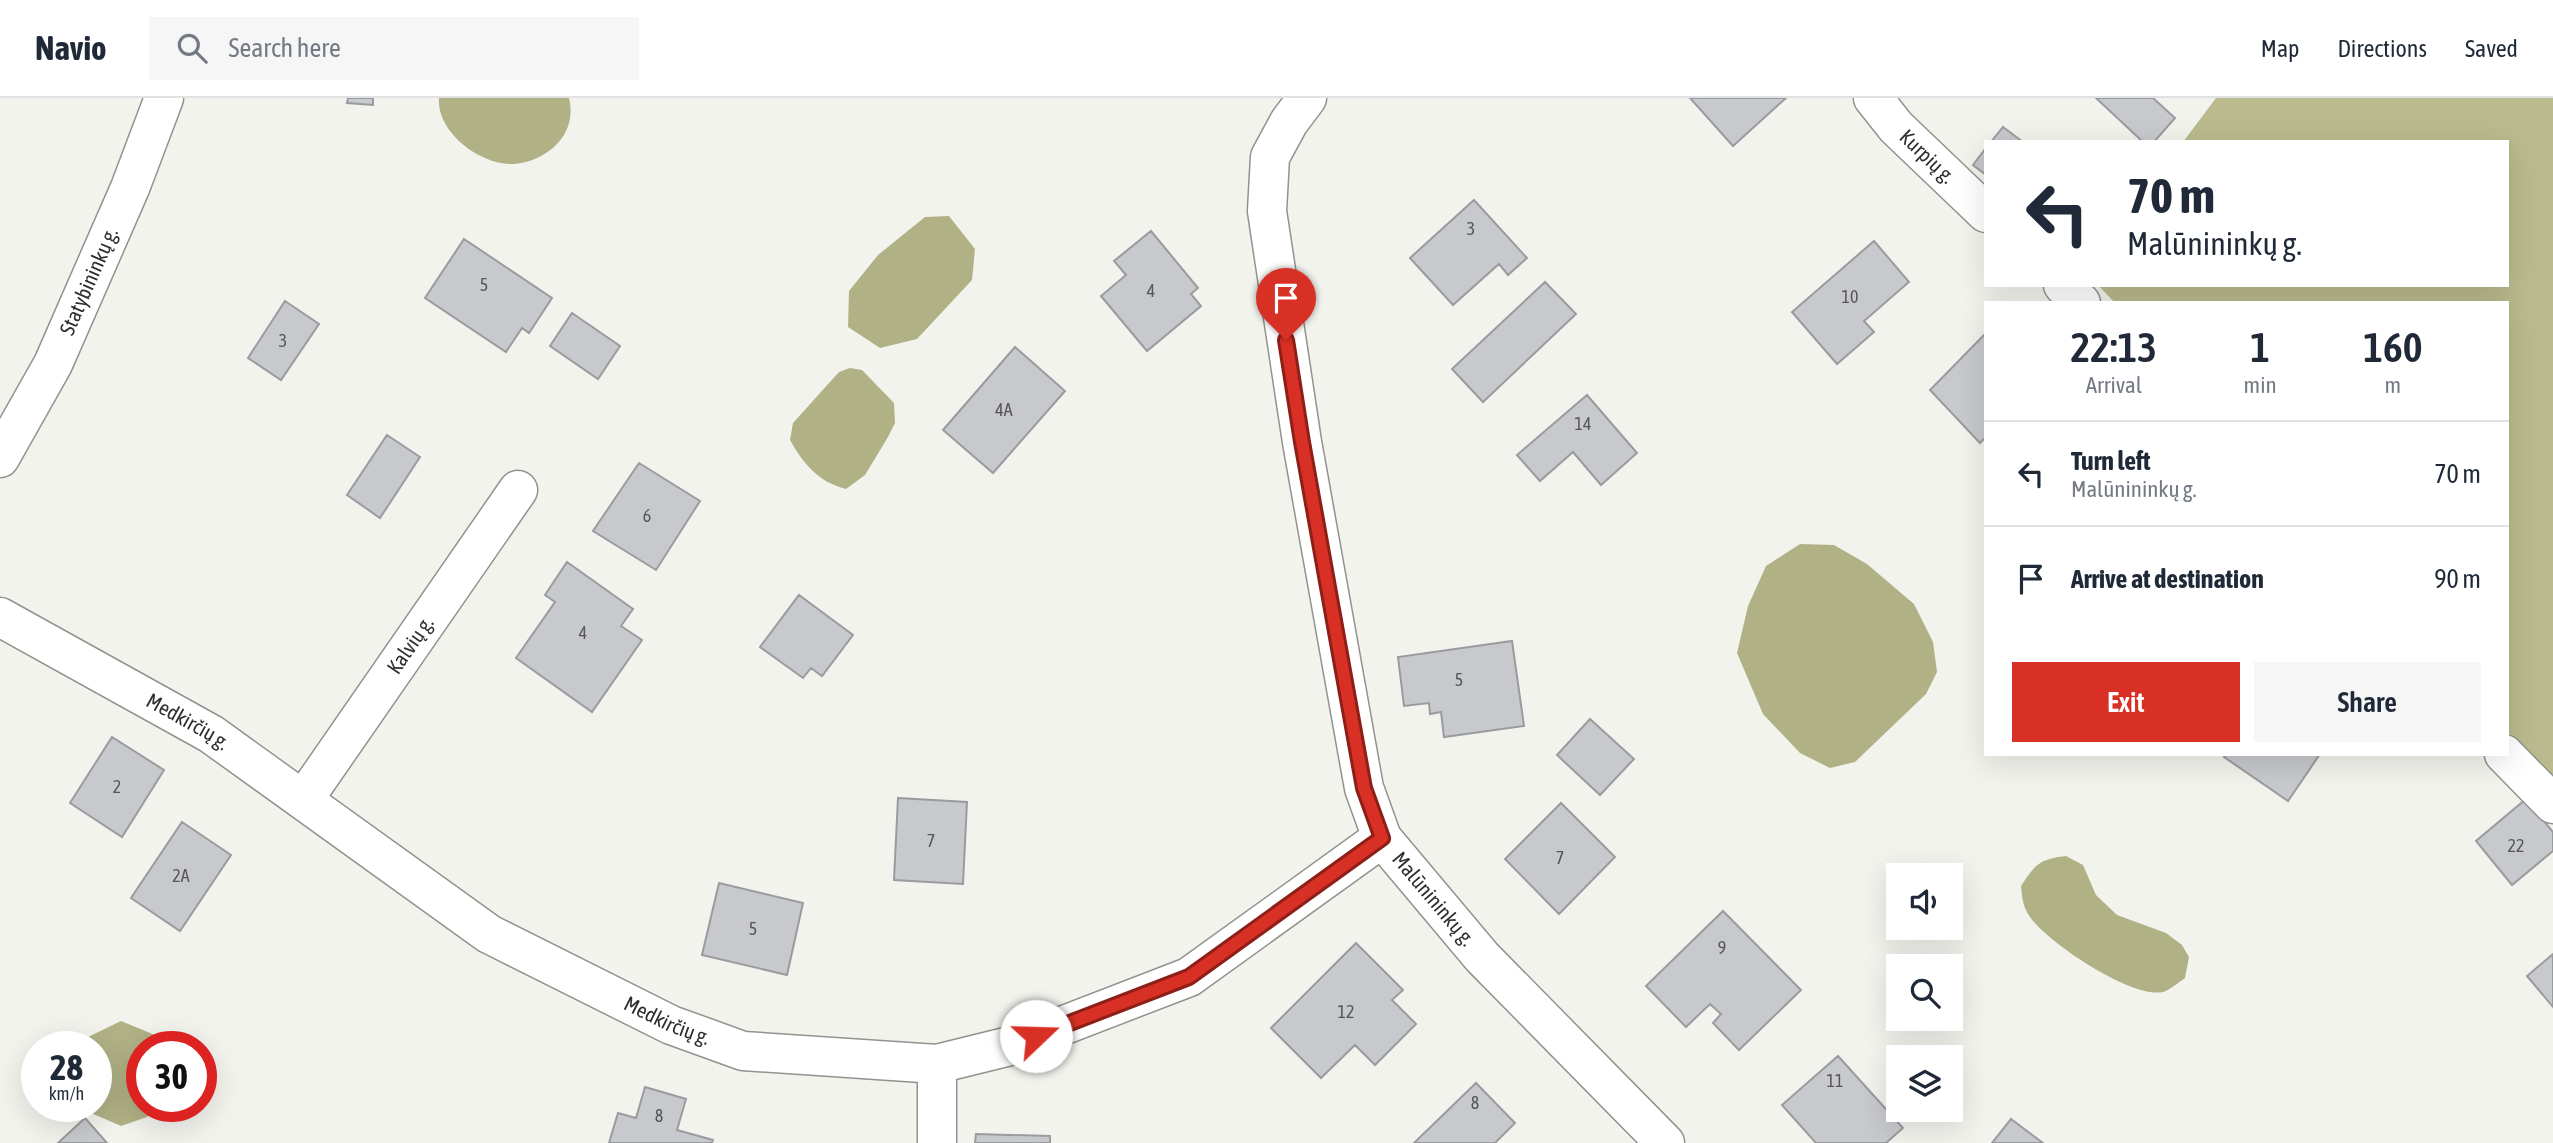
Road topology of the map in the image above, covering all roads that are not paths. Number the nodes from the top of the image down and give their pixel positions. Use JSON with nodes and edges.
{"nodes":[{"id":1,"x":164,"y":98,"type":"edge"},
{"id":2,"x":1307,"y":98,"type":"edge"},
{"id":3,"x":1873,"y":98,"type":"edge"},
{"id":4,"x":1984,"y":211,"type":"edge"},
{"id":5,"x":2065,"y":287,"type":"edge"},
{"id":6,"x":2079,"y":301,"type":"edge"},
{"id":7,"x":0,"y":458,"type":"edge"},
{"id":8,"x":518,"y":490,"type":"dead end"},
{"id":9,"x":0,"y":617,"type":"edge"},
{"id":10,"x":2506,"y":756,"type":"edge"},
{"id":11,"x":304,"y":799,"type":"junction"},
{"id":12,"x":2553,"y":804,"type":"edge"},
{"id":13,"x":1382,"y":838,"type":"junction"},
{"id":14,"x":937,"y":1064,"type":"junction"},
{"id":15,"x":937,"y":1143,"type":"edge"},
{"id":16,"x":1665,"y":1143,"type":"edge"}],
"edges":[{"from":1,"to":7,"type":"street","name":"Statybininkų g."},
{"from":2,"to":13,"type":"street","name":"Malūnininkų g."},
{"from":3,"to":4,"type":"street","name":"Kurpių g."},
{"from":5,"to":6,"type":"street"},
{"from":8,"to":11,"type":"street","name":"Kalvių g."},
{"from":9,"to":11,"type":"street","name":"Medkirčių g."},
{"from":10,"to":12,"type":"street"},
{"from":11,"to":14,"type":"street","name":"Medkirčių g."},
{"from":13,"to":14,"type":"street","name":"Medkirčių g."},
{"from":13,"to":16,"type":"street","name":"Malūnininkų g."},
{"from":14,"to":15,"type":"street"}]}
